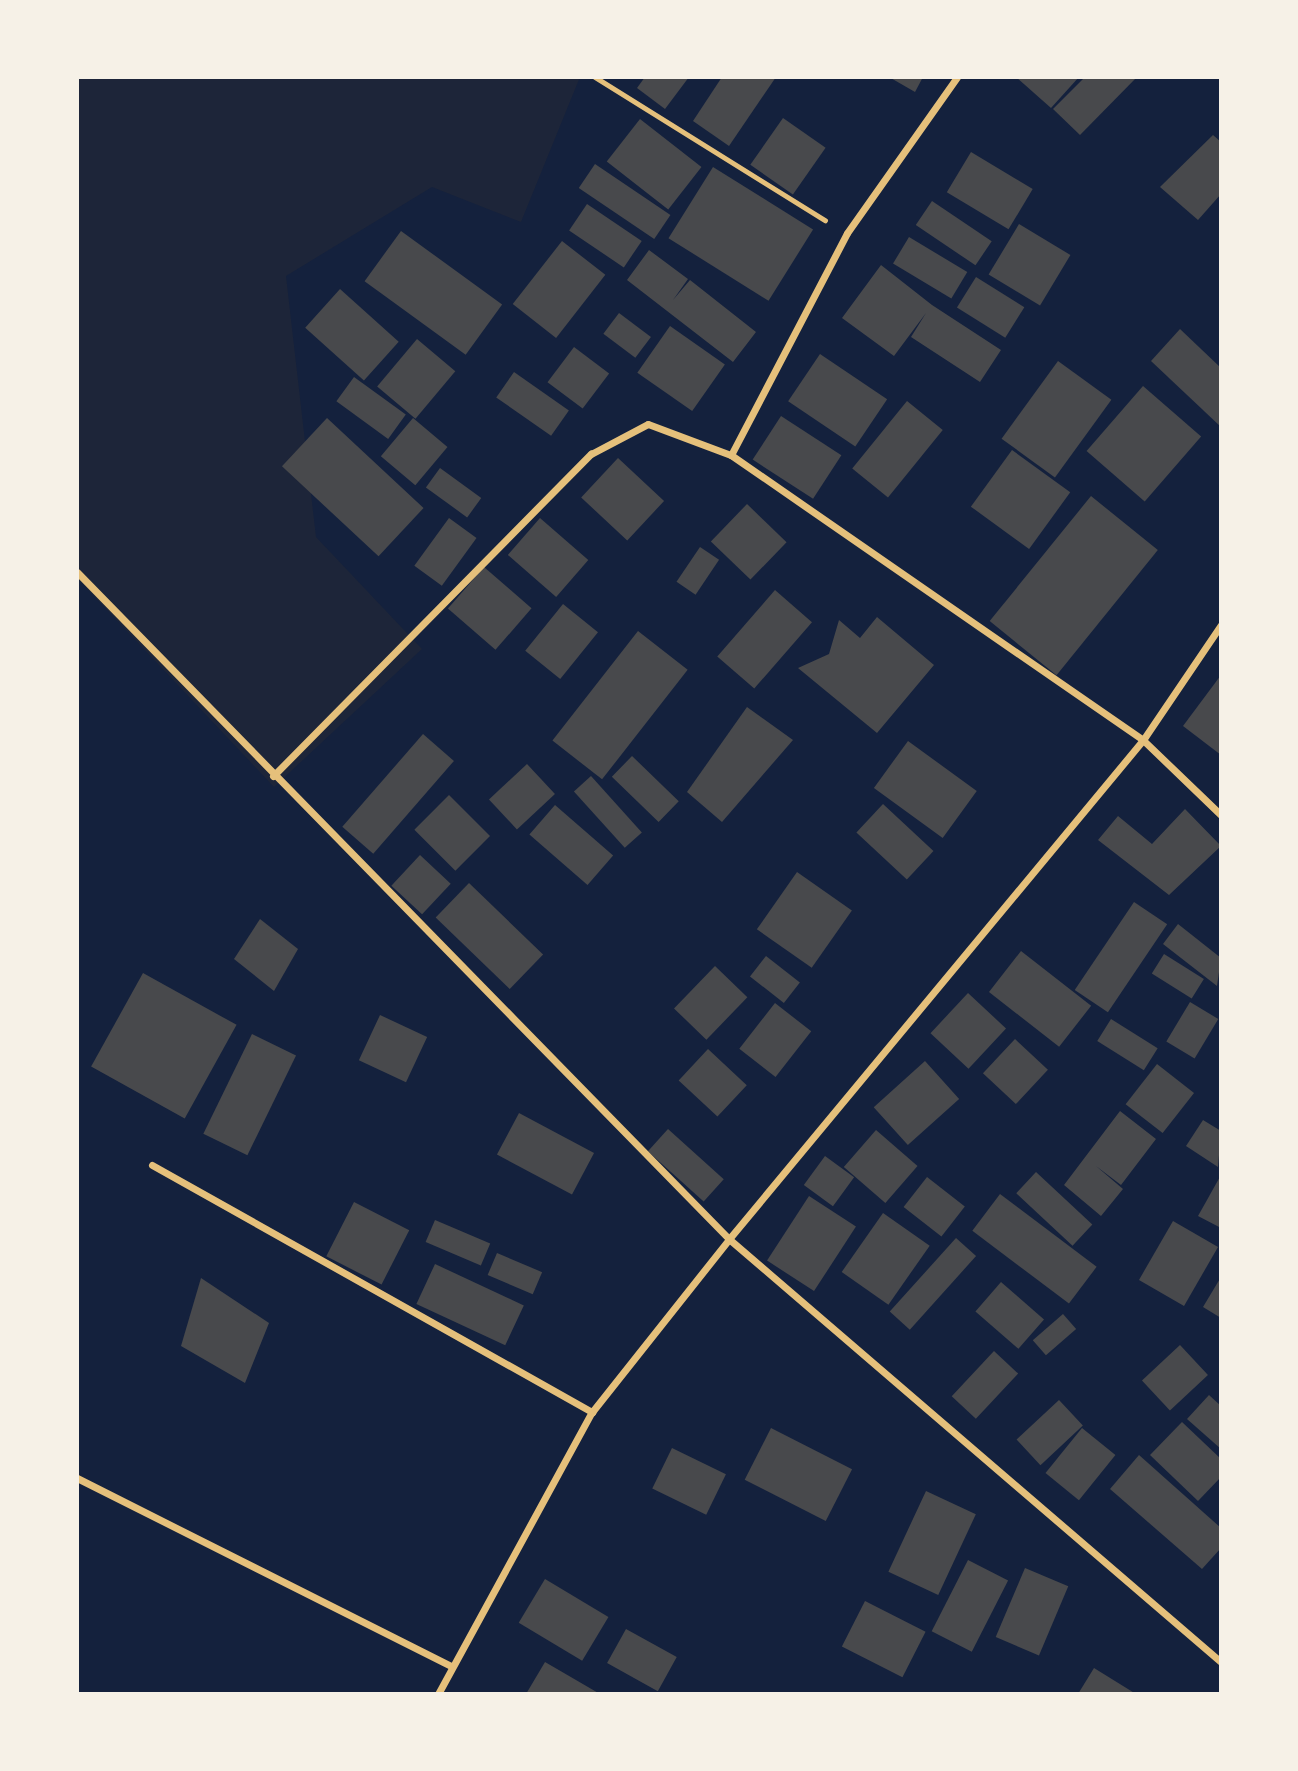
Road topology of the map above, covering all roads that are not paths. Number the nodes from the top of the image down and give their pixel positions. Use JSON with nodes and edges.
{"nodes":[{"id":1,"x":957,"y":77,"type":"edge"},
{"id":2,"x":731,"y":455,"type":"junction"},
{"id":3,"x":77,"y":572,"type":"edge"},
{"id":4,"x":1221,"y":625,"type":"edge"},
{"id":5,"x":1143,"y":740,"type":"junction"},
{"id":6,"x":273,"y":776,"type":"junction"},
{"id":7,"x":1221,"y":816,"type":"edge"},
{"id":8,"x":152,"y":1165,"type":"dead end"},
{"id":9,"x":729,"y":1239,"type":"junction"},
{"id":10,"x":592,"y":1412,"type":"junction"},
{"id":11,"x":77,"y":1478,"type":"edge"},
{"id":12,"x":1221,"y":1662,"type":"edge"},
{"id":13,"x":452,"y":1667,"type":"junction"},
{"id":14,"x":438,"y":1694,"type":"edge"}],
"edges":[{"from":1,"to":2,"type":"street"},
{"from":2,"to":5,"type":"street"},
{"from":2,"to":6,"type":"street"},
{"from":3,"to":6,"type":"street"},
{"from":4,"to":5,"type":"street"},
{"from":5,"to":7,"type":"street"},
{"from":5,"to":9,"type":"street"},
{"from":6,"to":9,"type":"street"},
{"from":8,"to":10,"type":"street"},
{"from":9,"to":10,"type":"street"},
{"from":9,"to":12,"type":"street"},
{"from":10,"to":13,"type":"street"},
{"from":11,"to":13,"type":"street"},
{"from":13,"to":14,"type":"street"}]}
